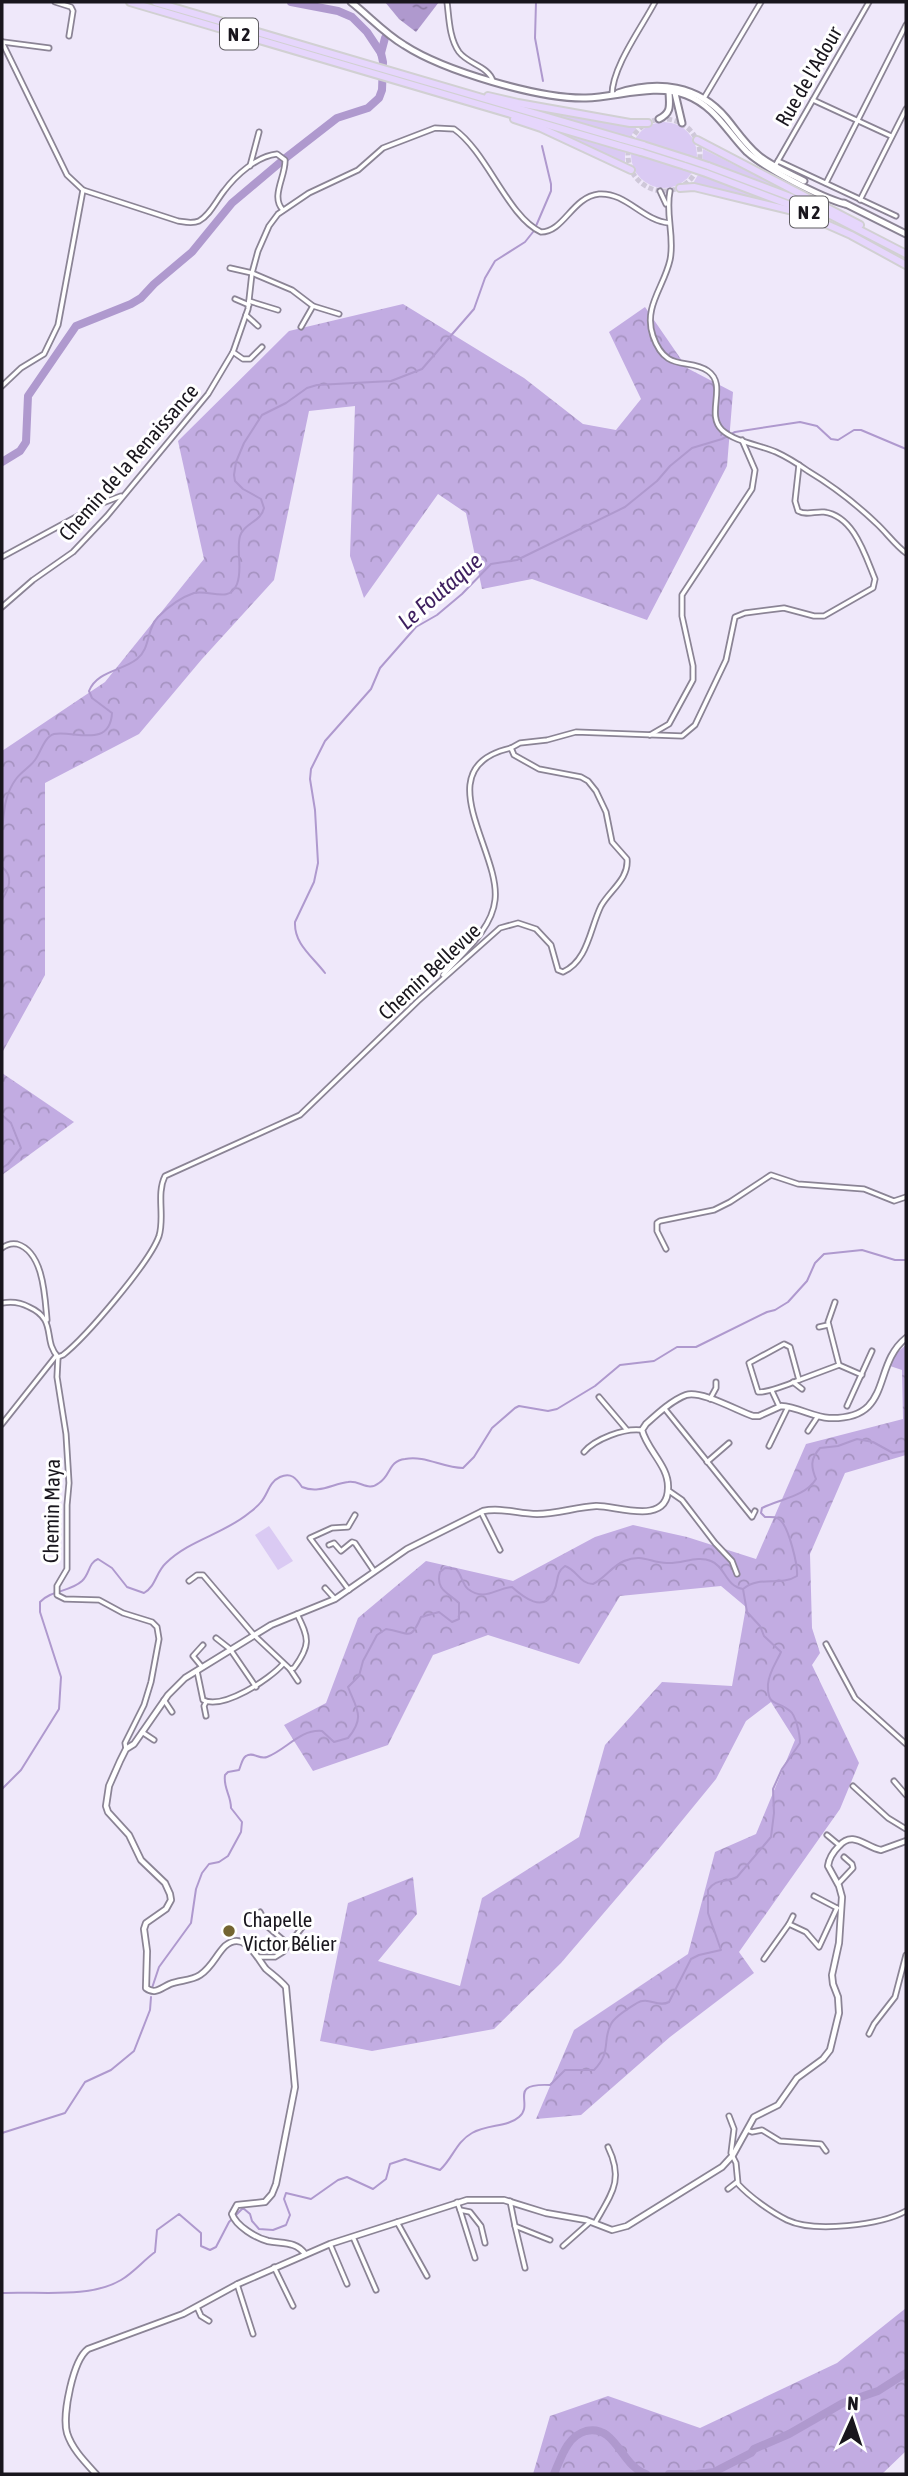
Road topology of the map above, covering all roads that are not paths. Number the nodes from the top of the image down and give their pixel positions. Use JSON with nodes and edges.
{"nodes":[{"id":1,"x":55,"y":2,"type":"edge"},
{"id":2,"x":131,"y":2,"type":"edge"},
{"id":3,"x":155,"y":2,"type":"edge"},
{"id":4,"x":447,"y":2,"type":"edge"},
{"id":5,"x":655,"y":2,"type":"edge"},
{"id":6,"x":761,"y":2,"type":"edge"},
{"id":7,"x":869,"y":2,"type":"edge"},
{"id":8,"x":354,"y":3,"type":"edge"},
{"id":9,"x":906,"y":25,"type":"edge"},
{"id":10,"x":69,"y":36,"type":"dead end"},
{"id":11,"x":2,"y":42,"type":"edge"},
{"id":12,"x":49,"y":48,"type":"dead end"},
{"id":13,"x":350,"y":63,"type":"junction"},
{"id":14,"x":493,"y":80,"type":"junction"},
{"id":15,"x":420,"y":83,"type":"junction"},
{"id":16,"x":672,"y":89,"type":"junction"},
{"id":17,"x":645,"y":92,"type":"junction"},
{"id":18,"x":443,"y":93,"type":"junction"},
{"id":19,"x":612,"y":95,"type":"junction"},
{"id":20,"x":701,"y":99,"type":"junction"},
{"id":21,"x":813,"y":100,"type":"junction"},
{"id":22,"x":670,"y":101,"type":"junction"},
{"id":23,"x":906,"y":108,"type":"edge"},
{"id":24,"x":678,"y":110,"type":"junction"},
{"id":25,"x":659,"y":119,"type":"dead end"},
{"id":26,"x":856,"y":120,"type":"junction"},
{"id":27,"x":648,"y":123,"type":"dead end"},
{"id":28,"x":682,"y":124,"type":"dead end"},
{"id":29,"x":259,"y":132,"type":"dead end"},
{"id":30,"x":892,"y":136,"type":"junction"},
{"id":31,"x":697,"y":140,"type":"dead end"},
{"id":32,"x":621,"y":143,"type":"junction"},
{"id":33,"x":745,"y":146,"type":"junction"},
{"id":34,"x":776,"y":164,"type":"junction"},
{"id":35,"x":250,"y":166,"type":"junction"},
{"id":36,"x":707,"y":169,"type":"junction"},
{"id":37,"x":631,"y":170,"type":"dead end"},
{"id":38,"x":826,"y":183,"type":"junction"},
{"id":39,"x":680,"y":188,"type":"dead end"},
{"id":40,"x":83,"y":190,"type":"junction"},
{"id":41,"x":660,"y":191,"type":"dead end"},
{"id":42,"x":670,"y":191,"type":"dead end"},
{"id":43,"x":860,"y":200,"type":"junction"},
{"id":44,"x":845,"y":204,"type":"junction"},
{"id":45,"x":667,"y":205,"type":"junction"},
{"id":46,"x":283,"y":211,"type":"junction"},
{"id":47,"x":896,"y":216,"type":"dead end"},
{"id":48,"x":669,"y":223,"type":"junction"},
{"id":49,"x":906,"y":234,"type":"edge"},
{"id":50,"x":885,"y":242,"type":"junction"},
{"id":51,"x":906,"y":254,"type":"edge"},
{"id":52,"x":906,"y":263,"type":"edge"},
{"id":53,"x":230,"y":268,"type":"dead end"},
{"id":54,"x":252,"y":273,"type":"junction"},
{"id":55,"x":235,"y":299,"type":"dead end"},
{"id":56,"x":249,"y":303,"type":"junction"},
{"id":57,"x":313,"y":306,"type":"junction"},
{"id":58,"x":278,"y":310,"type":"dead end"},
{"id":59,"x":339,"y":314,"type":"dead end"},
{"id":60,"x":246,"y":316,"type":"junction"},
{"id":61,"x":257,"y":326,"type":"dead end"},
{"id":62,"x":300,"y":327,"type":"dead end"},
{"id":63,"x":262,"y":347,"type":"dead end"},
{"id":64,"x":233,"y":352,"type":"junction"},
{"id":65,"x":2,"y":386,"type":"edge"},
{"id":66,"x":742,"y":440,"type":"junction"},
{"id":67,"x":799,"y":465,"type":"junction"},
{"id":68,"x":123,"y":495,"type":"junction"},
{"id":69,"x":906,"y":553,"type":"edge"},
{"id":70,"x":2,"y":557,"type":"edge"},
{"id":71,"x":2,"y":607,"type":"edge"},
{"id":72,"x":648,"y":736,"type":"junction"},
{"id":73,"x":511,"y":748,"type":"junction"},
{"id":74,"x":429,"y":991,"type":"junction"},
{"id":75,"x":906,"y":1198,"type":"edge"},
{"id":76,"x":2,"y":1248,"type":"edge"},
{"id":77,"x":666,"y":1249,"type":"dead end"},
{"id":78,"x":835,"y":1302,"type":"dead end"},
{"id":79,"x":2,"y":1303,"type":"edge"},
{"id":80,"x":48,"y":1322,"type":"junction"},
{"id":81,"x":828,"y":1325,"type":"junction"},
{"id":82,"x":819,"y":1327,"type":"dead end"},
{"id":83,"x":906,"y":1338,"type":"edge"},
{"id":84,"x":872,"y":1351,"type":"dead end"},
{"id":85,"x":57,"y":1356,"type":"junction"},
{"id":86,"x":839,"y":1365,"type":"junction"},
{"id":87,"x":862,"y":1375,"type":"junction"},
{"id":88,"x":799,"y":1380,"type":"junction"},
{"id":89,"x":716,"y":1382,"type":"dead end"},
{"id":90,"x":793,"y":1382,"type":"junction"},
{"id":91,"x":802,"y":1389,"type":"dead end"},
{"id":92,"x":772,"y":1391,"type":"junction"},
{"id":93,"x":760,"y":1394,"type":"junction"},
{"id":94,"x":599,"y":1397,"type":"dead end"},
{"id":95,"x":755,"y":1397,"type":"dead end"},
{"id":96,"x":710,"y":1399,"type":"junction"},
{"id":97,"x":779,"y":1406,"type":"junction"},
{"id":98,"x":788,"y":1406,"type":"junction"},
{"id":99,"x":847,"y":1406,"type":"dead end"},
{"id":100,"x":665,"y":1409,"type":"junction"},
{"id":101,"x":818,"y":1416,"type":"junction"},
{"id":102,"x":2,"y":1424,"type":"edge"},
{"id":103,"x":627,"y":1430,"type":"junction"},
{"id":104,"x":642,"y":1430,"type":"junction"},
{"id":105,"x":808,"y":1431,"type":"dead end"},
{"id":106,"x":729,"y":1443,"type":"dead end"},
{"id":107,"x":769,"y":1446,"type":"dead end"},
{"id":108,"x":584,"y":1452,"type":"dead end"},
{"id":109,"x":707,"y":1462,"type":"junction"},
{"id":110,"x":668,"y":1492,"type":"junction"},
{"id":111,"x":755,"y":1511,"type":"dead end"},
{"id":112,"x":481,"y":1512,"type":"junction"},
{"id":113,"x":355,"y":1515,"type":"dead end"},
{"id":114,"x":328,"y":1545,"type":"dead end"},
{"id":115,"x":500,"y":1550,"type":"dead end"},
{"id":116,"x":375,"y":1572,"type":"junction"},
{"id":117,"x":737,"y":1574,"type":"dead end"},
{"id":118,"x":189,"y":1581,"type":"dead end"},
{"id":119,"x":325,"y":1588,"type":"dead end"},
{"id":120,"x":349,"y":1590,"type":"junction"},
{"id":121,"x":335,"y":1600,"type":"junction"},
{"id":122,"x":296,"y":1614,"type":"junction"},
{"id":123,"x":254,"y":1635,"type":"junction"},
{"id":124,"x":216,"y":1638,"type":"dead end"},
{"id":125,"x":825,"y":1644,"type":"dead end"},
{"id":126,"x":203,"y":1645,"type":"dead end"},
{"id":127,"x":230,"y":1649,"type":"junction"},
{"id":128,"x":284,"y":1664,"type":"junction"},
{"id":129,"x":199,"y":1669,"type":"junction"},
{"id":130,"x":290,"y":1669,"type":"junction"},
{"id":131,"x":298,"y":1681,"type":"dead end"},
{"id":132,"x":256,"y":1687,"type":"junction"},
{"id":133,"x":164,"y":1700,"type":"junction"},
{"id":134,"x":206,"y":1702,"type":"junction"},
{"id":135,"x":172,"y":1712,"type":"dead end"},
{"id":136,"x":206,"y":1716,"type":"dead end"},
{"id":137,"x":142,"y":1732,"type":"junction"},
{"id":138,"x":154,"y":1740,"type":"dead end"},
{"id":139,"x":906,"y":1744,"type":"edge"},
{"id":140,"x":126,"y":1748,"type":"junction"},
{"id":141,"x":894,"y":1781,"type":"dead end"},
{"id":142,"x":853,"y":1786,"type":"dead end"},
{"id":143,"x":906,"y":1795,"type":"edge"},
{"id":144,"x":906,"y":1829,"type":"edge"},
{"id":145,"x":827,"y":1835,"type":"dead end"},
{"id":146,"x":906,"y":1841,"type":"edge"},
{"id":147,"x":839,"y":1845,"type":"junction"},
{"id":148,"x":844,"y":1857,"type":"dead end"},
{"id":149,"x":838,"y":1884,"type":"junction"},
{"id":150,"x":814,"y":1896,"type":"dead end"},
{"id":151,"x":839,"y":1910,"type":"junction"},
{"id":152,"x":260,"y":1912,"type":"dead end"},
{"id":153,"x":793,"y":1916,"type":"dead end"},
{"id":154,"x":789,"y":1924,"type":"junction"},
{"id":155,"x":303,"y":1925,"type":"dead end"},
{"id":156,"x":289,"y":1945,"type":"junction"},
{"id":157,"x":906,"y":1955,"type":"edge"},
{"id":158,"x":259,"y":1957,"type":"junction"},
{"id":159,"x":764,"y":1959,"type":"dead end"},
{"id":160,"x":869,"y":2035,"type":"dead end"},
{"id":161,"x":729,"y":2116,"type":"dead end"},
{"id":162,"x":747,"y":2130,"type":"junction"},
{"id":163,"x":608,"y":2147,"type":"dead end"},
{"id":164,"x":827,"y":2151,"type":"dead end"},
{"id":165,"x":733,"y":2155,"type":"junction"},
{"id":166,"x":738,"y":2182,"type":"junction"},
{"id":167,"x":728,"y":2189,"type":"dead end"},
{"id":168,"x":457,"y":2202,"type":"junction"},
{"id":169,"x":510,"y":2202,"type":"junction"},
{"id":170,"x":460,"y":2210,"type":"junction"},
{"id":171,"x":906,"y":2211,"type":"edge"},
{"id":172,"x":397,"y":2222,"type":"junction"},
{"id":173,"x":593,"y":2222,"type":"junction"},
{"id":174,"x":515,"y":2226,"type":"junction"},
{"id":175,"x":353,"y":2236,"type":"junction"},
{"id":176,"x":550,"y":2240,"type":"dead end"},
{"id":177,"x":485,"y":2243,"type":"dead end"},
{"id":178,"x":330,"y":2244,"type":"junction"},
{"id":179,"x":563,"y":2246,"type":"dead end"},
{"id":180,"x":305,"y":2254,"type":"junction"},
{"id":181,"x":475,"y":2258,"type":"dead end"},
{"id":182,"x":274,"y":2267,"type":"junction"},
{"id":183,"x":525,"y":2268,"type":"dead end"},
{"id":184,"x":427,"y":2276,"type":"dead end"},
{"id":185,"x":237,"y":2284,"type":"junction"},
{"id":186,"x":347,"y":2284,"type":"dead end"},
{"id":187,"x":376,"y":2290,"type":"dead end"},
{"id":188,"x":293,"y":2306,"type":"dead end"},
{"id":189,"x":197,"y":2307,"type":"junction"},
{"id":190,"x":209,"y":2320,"type":"dead end"},
{"id":191,"x":253,"y":2334,"type":"dead end"},
{"id":192,"x":96,"y":2474,"type":"edge"}],
"edges":[{"from":1,"to":10,"type":"street"},
{"from":2,"to":13,"type":"highway","number":"N 2"},
{"from":3,"to":13,"type":"highway","number":"N 2"},
{"from":4,"to":14,"type":"street"},
{"from":5,"to":19,"type":"street"},
{"from":6,"to":20,"type":"street"},
{"from":7,"to":21,"type":"street","name":"Rue de l'Adour"},
{"from":8,"to":14,"type":"main road"},
{"from":9,"to":26,"type":"street"},
{"from":11,"to":12,"type":"street"},
{"from":11,"to":40,"type":"street"},
{"from":13,"to":15,"type":"highway","number":"N 2"},
{"from":14,"to":19,"type":"main road"},
{"from":15,"to":18,"type":"highway","number":"N 2"},
{"from":15,"to":27,"type":"highway"},
{"from":15,"to":32,"type":"highway","number":"N 2"},
{"from":16,"to":17,"type":"main road"},
{"from":16,"to":19,"type":"main road"},
{"from":16,"to":20,"type":"main road"},
{"from":16,"to":20,"type":"main road"},
{"from":16,"to":22,"type":"main road"},
{"from":16,"to":24,"type":"main road"},
{"from":17,"to":19,"type":"main road"},
{"from":17,"to":22,"type":"main road"},
{"from":18,"to":32,"type":"highway","number":"N 2"},
{"from":18,"to":37,"type":"highway"},
{"from":20,"to":24,"type":"main road"},
{"from":20,"to":33,"type":"main road"},
{"from":20,"to":33,"type":"main road"},
{"from":21,"to":26,"type":"street"},
{"from":21,"to":34,"type":"street","name":"Rue de l'Adour"},
{"from":22,"to":25,"type":"main road"},
{"from":23,"to":30,"type":"street"},
{"from":24,"to":28,"type":"main road"},
{"from":26,"to":30,"type":"street"},
{"from":26,"to":38,"type":"street"},
{"from":29,"to":35,"type":"street"},
{"from":30,"to":43,"type":"street"},
{"from":31,"to":50,"type":"highway"},
{"from":32,"to":36,"type":"highway","number":"N 2","bridge":true},
{"from":33,"to":34,"type":"main road"},
{"from":33,"to":44,"type":"main road"},
{"from":34,"to":38,"type":"street"},
{"from":34,"to":44,"type":"main road"},
{"from":35,"to":40,"type":"street"},
{"from":35,"to":46,"type":"street"},
{"from":36,"to":50,"type":"highway","number":"N 2"},
{"from":36,"to":52,"type":"highway","number":"N 2"},
{"from":38,"to":43,"type":"street"},
{"from":39,"to":52,"type":"highway"},
{"from":40,"to":65,"type":"street"},
{"from":41,"to":45,"type":"street"},
{"from":42,"to":45,"type":"street"},
{"from":43,"to":47,"type":"street"},
{"from":44,"to":49,"type":"main road"},
{"from":45,"to":48,"type":"street"},
{"from":46,"to":48,"type":"street","name":"Chemin de la Renaissance"},
{"from":46,"to":54,"type":"street","name":"Chemin de la Renaissance"},
{"from":48,"to":66,"type":"street"},
{"from":50,"to":51,"type":"highway","number":"N 2"},
{"from":53,"to":54,"type":"street"},
{"from":54,"to":56,"type":"street","name":"Chemin de la Renaissance"},
{"from":54,"to":57,"type":"street"},
{"from":55,"to":56,"type":"street"},
{"from":56,"to":58,"type":"street"},
{"from":56,"to":60,"type":"street","name":"Chemin de la Renaissance"},
{"from":57,"to":59,"type":"street"},
{"from":57,"to":62,"type":"street"},
{"from":60,"to":61,"type":"street"},
{"from":60,"to":64,"type":"street","name":"Chemin de la Renaissance"},
{"from":63,"to":64,"type":"street"},
{"from":64,"to":68,"type":"street","name":"Chemin de la Renaissance"},
{"from":66,"to":67,"type":"street"},
{"from":66,"to":72,"type":"street"},
{"from":67,"to":69,"type":"street"},
{"from":67,"to":72,"type":"street"},
{"from":68,"to":70,"type":"street"},
{"from":68,"to":71,"type":"street","name":"Chemin de la Renaissance"},
{"from":72,"to":73,"type":"street"},
{"from":73,"to":74,"type":"street"},
{"from":73,"to":74,"type":"street","name":"Chemin Bellevue"},
{"from":74,"to":85,"type":"street","name":"Chemin Bellevue"},
{"from":75,"to":77,"type":"street"},
{"from":76,"to":80,"type":"street"},
{"from":78,"to":81,"type":"street"},
{"from":79,"to":80,"type":"street"},
{"from":80,"to":85,"type":"street"},
{"from":81,"to":82,"type":"street"},
{"from":81,"to":86,"type":"street"},
{"from":83,"to":101,"type":"street"},
{"from":84,"to":87,"type":"street"},
{"from":85,"to":102,"type":"street"},
{"from":85,"to":140,"type":"street","name":"Chemin Maya"},
{"from":86,"to":87,"type":"street"},
{"from":86,"to":88,"type":"street"},
{"from":87,"to":99,"type":"street"},
{"from":88,"to":90,"type":"street"},
{"from":88,"to":93,"type":"street"},
{"from":89,"to":96,"type":"street"},
{"from":90,"to":91,"type":"street"},
{"from":90,"to":92,"type":"street"},
{"from":92,"to":93,"type":"street"},
{"from":92,"to":97,"type":"street"},
{"from":93,"to":95,"type":"street"},
{"from":94,"to":103,"type":"street"},
{"from":96,"to":97,"type":"street"},
{"from":96,"to":100,"type":"street"},
{"from":97,"to":98,"type":"street"},
{"from":98,"to":101,"type":"street"},
{"from":98,"to":107,"type":"street"},
{"from":100,"to":104,"type":"street"},
{"from":100,"to":109,"type":"street"},
{"from":101,"to":105,"type":"street"},
{"from":103,"to":104,"type":"street"},
{"from":103,"to":108,"type":"street"},
{"from":104,"to":110,"type":"street"},
{"from":106,"to":109,"type":"street"},
{"from":109,"to":111,"type":"street"},
{"from":110,"to":112,"type":"street"},
{"from":110,"to":117,"type":"street"},
{"from":112,"to":115,"type":"street"},
{"from":112,"to":116,"type":"street"},
{"from":113,"to":120,"type":"street"},
{"from":114,"to":116,"type":"street"},
{"from":116,"to":120,"type":"street"},
{"from":118,"to":123,"type":"street"},
{"from":119,"to":121,"type":"street"},
{"from":120,"to":121,"type":"street"},
{"from":121,"to":122,"type":"street"},
{"from":122,"to":123,"type":"street"},
{"from":122,"to":130,"type":"street"},
{"from":123,"to":127,"type":"street"},
{"from":123,"to":128,"type":"street"},
{"from":124,"to":127,"type":"street"},
{"from":125,"to":139,"type":"street"},
{"from":126,"to":129,"type":"street"},
{"from":127,"to":129,"type":"street"},
{"from":127,"to":132,"type":"street"},
{"from":128,"to":130,"type":"street"},
{"from":128,"to":132,"type":"street"},
{"from":129,"to":133,"type":"street"},
{"from":129,"to":134,"type":"street"},
{"from":130,"to":131,"type":"street"},
{"from":132,"to":134,"type":"street"},
{"from":133,"to":135,"type":"street"},
{"from":133,"to":137,"type":"street"},
{"from":134,"to":136,"type":"street"},
{"from":137,"to":138,"type":"street"},
{"from":137,"to":140,"type":"street"},
{"from":140,"to":158,"type":"street"},
{"from":141,"to":143,"type":"street"},
{"from":142,"to":144,"type":"street"},
{"from":145,"to":147,"type":"street"},
{"from":146,"to":147,"type":"street"},
{"from":147,"to":149,"type":"street"},
{"from":148,"to":149,"type":"street"},
{"from":149,"to":151,"type":"street"},
{"from":150,"to":151,"type":"street"},
{"from":151,"to":154,"type":"street"},
{"from":151,"to":162,"type":"street"},
{"from":152,"to":156,"type":"street"},
{"from":153,"to":154,"type":"street"},
{"from":154,"to":159,"type":"street"},
{"from":155,"to":156,"type":"street"},
{"from":156,"to":158,"type":"street"},
{"from":157,"to":160,"type":"street"},
{"from":158,"to":180,"type":"street"},
{"from":161,"to":165,"type":"street"},
{"from":162,"to":164,"type":"street"},
{"from":162,"to":165,"type":"street"},
{"from":163,"to":173,"type":"street"},
{"from":165,"to":166,"type":"street"},
{"from":165,"to":173,"type":"street"},
{"from":166,"to":167,"type":"street"},
{"from":166,"to":171,"type":"street"},
{"from":168,"to":169,"type":"street"},
{"from":168,"to":170,"type":"street"},
{"from":168,"to":172,"type":"street"},
{"from":169,"to":173,"type":"street"},
{"from":169,"to":174,"type":"street"},
{"from":170,"to":177,"type":"street"},
{"from":170,"to":181,"type":"street"},
{"from":172,"to":175,"type":"street"},
{"from":172,"to":184,"type":"street"},
{"from":173,"to":179,"type":"street"},
{"from":174,"to":176,"type":"street"},
{"from":174,"to":183,"type":"street"},
{"from":175,"to":178,"type":"street"},
{"from":175,"to":187,"type":"street"},
{"from":178,"to":180,"type":"street"},
{"from":178,"to":186,"type":"street"},
{"from":180,"to":182,"type":"street"},
{"from":182,"to":185,"type":"street"},
{"from":182,"to":188,"type":"street"},
{"from":185,"to":189,"type":"street"},
{"from":185,"to":191,"type":"street"},
{"from":189,"to":190,"type":"street"},
{"from":189,"to":192,"type":"street"}]}
